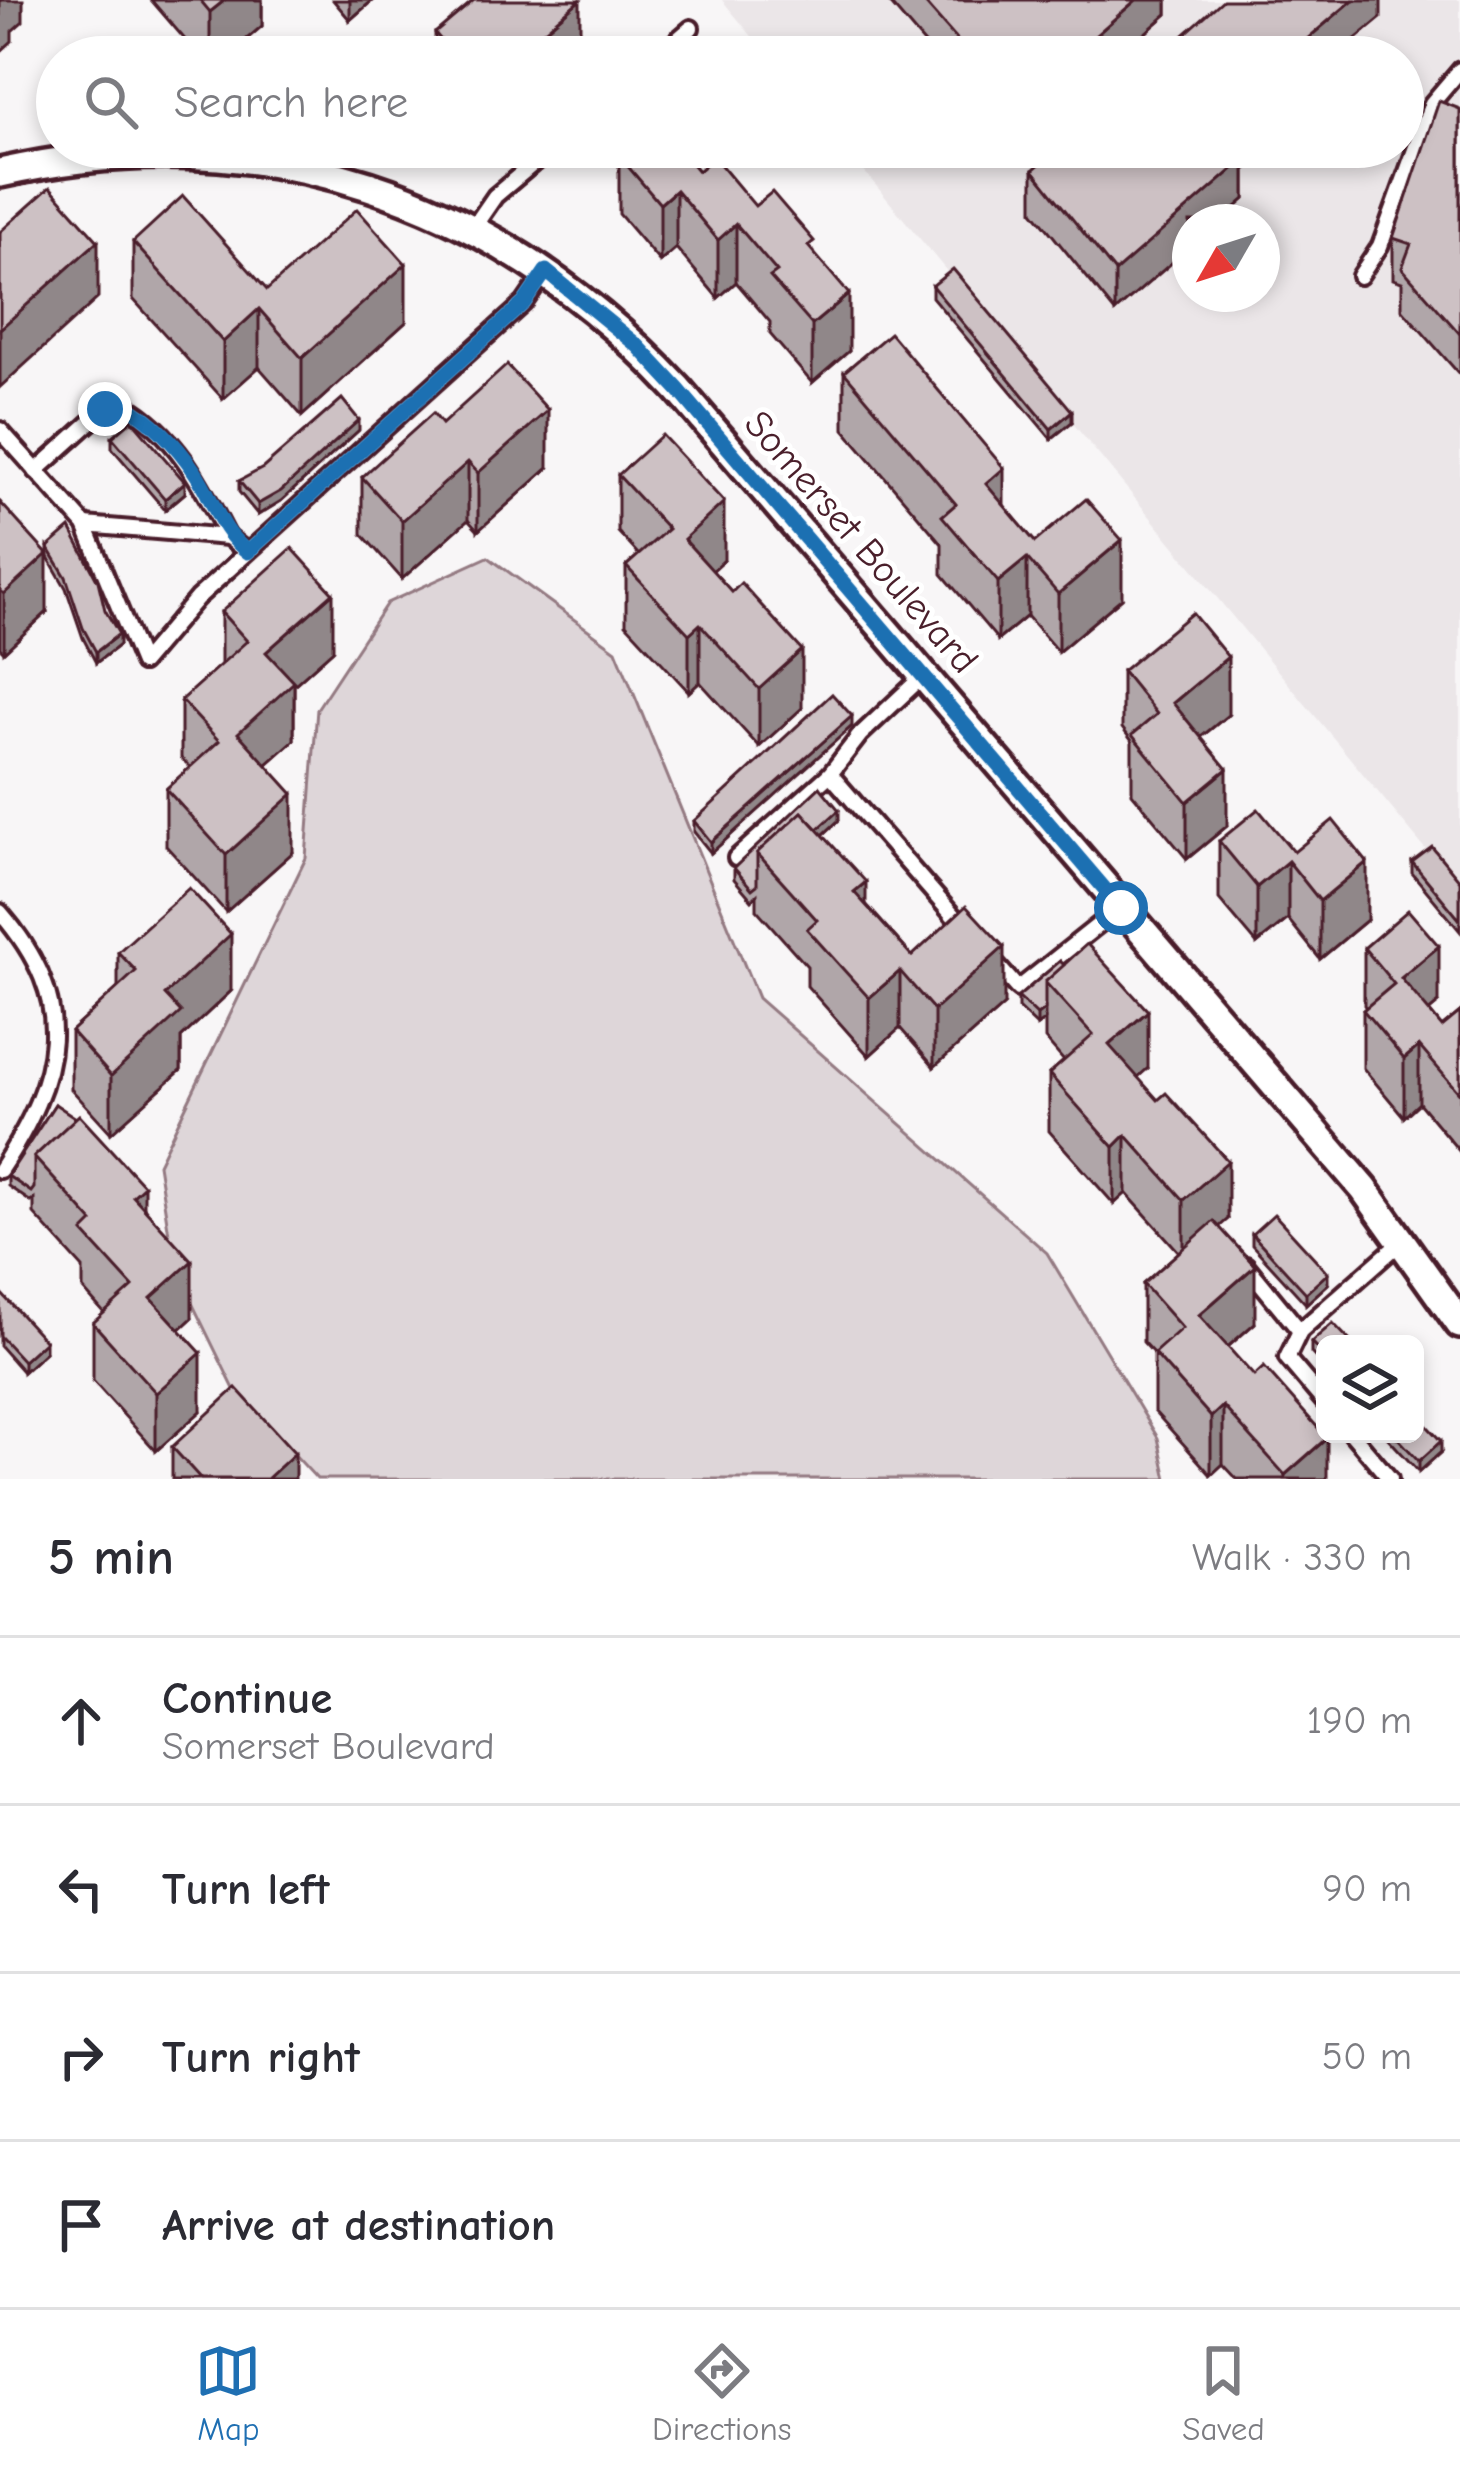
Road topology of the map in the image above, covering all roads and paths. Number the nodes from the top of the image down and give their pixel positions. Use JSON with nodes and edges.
{"nodes":[{"id":1,"x":691,"y":28,"type":"dead end"},
{"id":2,"x":682,"y":36,"type":"edge"},
{"id":3,"x":1460,"y":70,"type":"edge"},
{"id":4,"x":1454,"y":86,"type":"edge"},
{"id":5,"x":1424,"y":125,"type":"edge"},
{"id":6,"x":36,"y":165,"type":"edge"},
{"id":7,"x":293,"y":168,"type":"edge"},
{"id":8,"x":529,"y":168,"type":"edge"},
{"id":9,"x":1408,"y":168,"type":"edge"},
{"id":10,"x":0,"y":173,"type":"edge"},
{"id":11,"x":473,"y":228,"type":"junction"},
{"id":12,"x":546,"y":271,"type":"junction"},
{"id":13,"x":1360,"y":276,"type":"dead end"},
{"id":14,"x":0,"y":430,"type":"edge"},
{"id":15,"x":36,"y":471,"type":"junction"},
{"id":16,"x":85,"y":526,"type":"junction"},
{"id":17,"x":228,"y":537,"type":"junction"},
{"id":18,"x":248,"y":552,"type":"junction"},
{"id":19,"x":924,"y":675,"type":"junction"},
{"id":20,"x":830,"y":773,"type":"junction"},
{"id":21,"x":736,"y":858,"type":"edge"},
{"id":22,"x":1121,"y":908,"type":"junction"},
{"id":23,"x":0,"y":912,"type":"edge"},
{"id":24,"x":971,"y":935,"type":"edge"},
{"id":25,"x":987,"y":953,"type":"edge"},
{"id":26,"x":0,"y":1170,"type":"edge"},
{"id":27,"x":1401,"y":1242,"type":"junction"},
{"id":28,"x":1237,"y":1255,"type":"edge"},
{"id":29,"x":1460,"y":1324,"type":"edge"},
{"id":30,"x":1300,"y":1330,"type":"junction"},
{"id":31,"x":1316,"y":1392,"type":"edge"},
{"id":32,"x":1360,"y":1443,"type":"edge"},
{"id":33,"x":1390,"y":1479,"type":"edge"}],
"edges":[{"from":1,"to":2,"type":"lane"},
{"from":3,"to":4,"type":"lane"},
{"from":4,"to":5,"type":"lane"},
{"from":6,"to":10,"type":"street","name":"Somerset Boulevard"},
{"from":7,"to":11,"type":"street","name":"Somerset Boulevard"},
{"from":8,"to":11,"type":"lane"},
{"from":9,"to":13,"type":"lane"},
{"from":11,"to":12,"type":"street","name":"Somerset Boulevard"},
{"from":12,"to":18,"type":"lane"},
{"from":12,"to":19,"type":"street","name":"Somerset Boulevard"},
{"from":14,"to":15,"type":"lane"},
{"from":15,"to":16,"type":"lane"},
{"from":15,"to":17,"type":"lane"},
{"from":16,"to":17,"type":"lane"},
{"from":16,"to":18,"type":"lane"},
{"from":17,"to":18,"type":"lane"},
{"from":19,"to":20,"type":"lane"},
{"from":19,"to":22,"type":"street","name":"Somerset Boulevard"},
{"from":20,"to":21,"type":"lane"},
{"from":20,"to":24,"type":"lane"},
{"from":22,"to":25,"type":"lane"},
{"from":22,"to":27,"type":"street","name":"Somerset Boulevard"},
{"from":23,"to":26,"type":"lane"},
{"from":27,"to":29,"type":"street","name":"Somerset Boulevard"},
{"from":27,"to":30,"type":"lane"},
{"from":28,"to":30,"type":"lane"},
{"from":30,"to":31,"type":"lane"},
{"from":32,"to":33,"type":"lane"}]}
